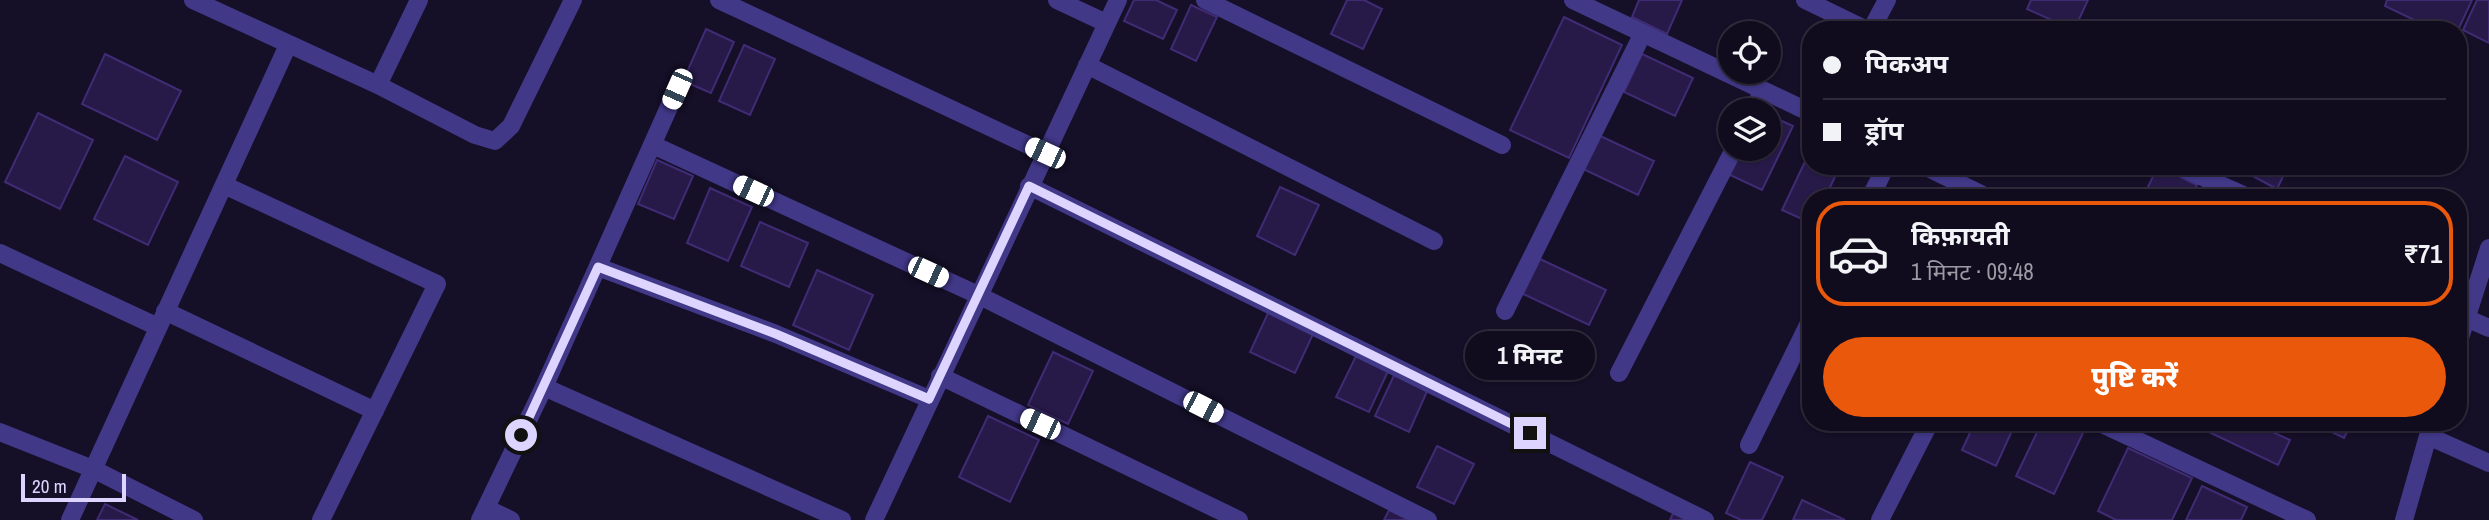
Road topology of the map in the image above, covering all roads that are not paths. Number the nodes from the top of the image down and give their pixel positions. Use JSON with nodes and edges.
{"nodes":[{"id":1,"x":193,"y":0,"type":"edge"},
{"id":2,"x":419,"y":0,"type":"edge"},
{"id":3,"x":573,"y":0,"type":"edge"},
{"id":4,"x":719,"y":0,"type":"edge"},
{"id":5,"x":1057,"y":0,"type":"edge"},
{"id":6,"x":1118,"y":0,"type":"edge"},
{"id":7,"x":1205,"y":0,"type":"edge"},
{"id":8,"x":1573,"y":0,"type":"edge"},
{"id":9,"x":1805,"y":0,"type":"edge"},
{"id":10,"x":1888,"y":0,"type":"edge"},
{"id":11,"x":1850,"y":21,"type":"edge"},
{"id":12,"x":1875,"y":21,"type":"edge"},
{"id":13,"x":1107,"y":23,"type":"junction"},
{"id":14,"x":1643,"y":33,"type":"junction"},
{"id":15,"x":288,"y":45,"type":"junction"},
{"id":16,"x":1087,"y":65,"type":"junction"},
{"id":17,"x":378,"y":85,"type":"junction"},
{"id":18,"x":677,"y":89,"type":"dead end"},
{"id":19,"x":1763,"y":91,"type":"junction"},
{"id":20,"x":1759,"y":98,"type":"edge"},
{"id":21,"x":1802,"y":109,"type":"edge"},
{"id":22,"x":653,"y":145,"type":"junction"},
{"id":23,"x":1502,"y":145,"type":"dead end"},
{"id":24,"x":1045,"y":153,"type":"junction"},
{"id":25,"x":1728,"y":161,"type":"edge"},
{"id":26,"x":1942,"y":175,"type":"edge"},
{"id":27,"x":2198,"y":175,"type":"edge"},
{"id":28,"x":224,"y":185,"type":"junction"},
{"id":29,"x":1029,"y":186,"type":"junction"},
{"id":30,"x":1971,"y":189,"type":"edge"},
{"id":31,"x":2229,"y":189,"type":"edge"},
{"id":32,"x":1434,"y":241,"type":"dead end"},
{"id":33,"x":2489,"y":248,"type":"edge"},
{"id":34,"x":0,"y":253,"type":"edge"},
{"id":35,"x":598,"y":267,"type":"junction"},
{"id":36,"x":2467,"y":291,"type":"edge"},
{"id":37,"x":978,"y":295,"type":"junction"},
{"id":38,"x":1505,"y":311,"type":"dead end"},
{"id":39,"x":2467,"y":318,"type":"edge"},
{"id":40,"x":161,"y":319,"type":"junction"},
{"id":41,"x":2489,"y":328,"type":"edge"},
{"id":42,"x":1802,"y":336,"type":"edge"},
{"id":43,"x":1619,"y":373,"type":"dead end"},
{"id":44,"x":940,"y":376,"type":"junction"},
{"id":45,"x":544,"y":387,"type":"junction"},
{"id":46,"x":929,"y":399,"type":"junction"},
{"id":47,"x":374,"y":411,"type":"junction"},
{"id":48,"x":1926,"y":431,"type":"edge"},
{"id":49,"x":2117,"y":431,"type":"edge"},
{"id":50,"x":2429,"y":431,"type":"edge"},
{"id":51,"x":2433,"y":431,"type":"edge"},
{"id":52,"x":0,"y":432,"type":"edge"},
{"id":53,"x":1749,"y":445,"type":"dead end"},
{"id":54,"x":2489,"y":463,"type":"edge"},
{"id":55,"x":93,"y":469,"type":"junction"},
{"id":56,"x":483,"y":514,"type":"edge"},
{"id":57,"x":1882,"y":519,"type":"edge"},
{"id":58,"x":70,"y":520,"type":"edge"},
{"id":59,"x":194,"y":520,"type":"edge"},
{"id":60,"x":321,"y":520,"type":"edge"},
{"id":61,"x":511,"y":520,"type":"edge"},
{"id":62,"x":842,"y":520,"type":"edge"},
{"id":63,"x":874,"y":520,"type":"edge"},
{"id":64,"x":1239,"y":520,"type":"edge"},
{"id":65,"x":1428,"y":520,"type":"edge"},
{"id":66,"x":1705,"y":520,"type":"edge"},
{"id":67,"x":2307,"y":520,"type":"edge"},
{"id":68,"x":2404,"y":520,"type":"edge"}],
"edges":[{"from":1,"to":15,"type":"street"},
{"from":2,"to":17,"type":"street"},
{"from":3,"to":17,"type":"street"},
{"from":4,"to":24,"type":"street"},
{"from":5,"to":13,"type":"street"},
{"from":6,"to":13,"type":"street"},
{"from":7,"to":23,"type":"street"},
{"from":8,"to":14,"type":"street"},
{"from":9,"to":11,"type":"street"},
{"from":10,"to":12,"type":"street"},
{"from":13,"to":16,"type":"street"},
{"from":14,"to":19,"type":"street"},
{"from":14,"to":38,"type":"street"},
{"from":15,"to":17,"type":"street"},
{"from":15,"to":28,"type":"street"},
{"from":16,"to":24,"type":"street"},
{"from":16,"to":32,"type":"street"},
{"from":18,"to":22,"type":"street"},
{"from":19,"to":20,"type":"street"},
{"from":19,"to":21,"type":"street"},
{"from":22,"to":35,"type":"street"},
{"from":22,"to":37,"type":"street"},
{"from":24,"to":29,"type":"street"},
{"from":25,"to":43,"type":"street"},
{"from":26,"to":30,"type":"street"},
{"from":27,"to":31,"type":"street"},
{"from":28,"to":40,"type":"street"},
{"from":28,"to":47,"type":"street"},
{"from":29,"to":37,"type":"street"},
{"from":29,"to":66,"type":"street"},
{"from":33,"to":36,"type":"street"},
{"from":34,"to":40,"type":"street"},
{"from":35,"to":45,"type":"street"},
{"from":35,"to":46,"type":"street"},
{"from":37,"to":44,"type":"street"},
{"from":37,"to":65,"type":"street"},
{"from":39,"to":41,"type":"street"},
{"from":40,"to":47,"type":"street"},
{"from":40,"to":55,"type":"street"},
{"from":42,"to":53,"type":"street"},
{"from":44,"to":46,"type":"street"},
{"from":44,"to":64,"type":"street"},
{"from":45,"to":56,"type":"street"},
{"from":45,"to":62,"type":"street"},
{"from":46,"to":63,"type":"street"},
{"from":47,"to":60,"type":"street"},
{"from":48,"to":57,"type":"street"},
{"from":49,"to":67,"type":"street"},
{"from":50,"to":68,"type":"street"},
{"from":51,"to":54,"type":"street"},
{"from":52,"to":55,"type":"street"},
{"from":55,"to":58,"type":"street"},
{"from":55,"to":59,"type":"street"},
{"from":56,"to":61,"type":"street"}]}
